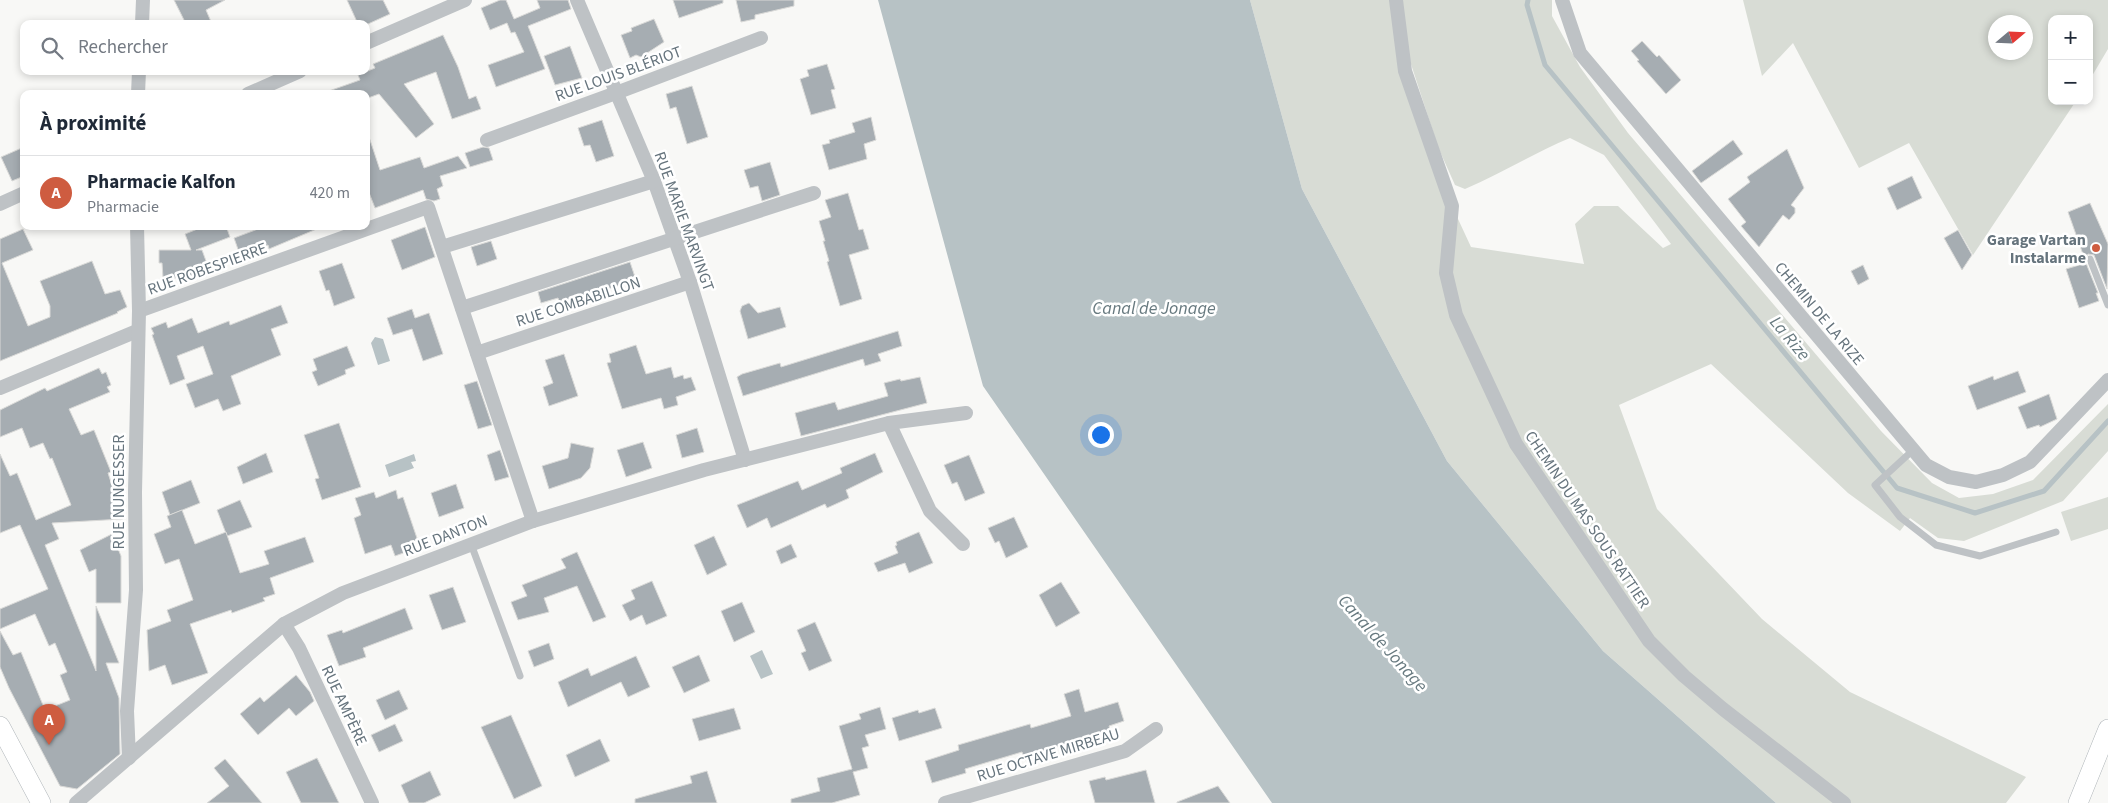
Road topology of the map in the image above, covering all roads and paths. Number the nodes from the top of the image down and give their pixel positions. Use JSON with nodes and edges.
{"nodes":[{"id":1,"x":143,"y":0,"type":"edge"},
{"id":2,"x":465,"y":0,"type":"edge"},
{"id":3,"x":577,"y":0,"type":"edge"},
{"id":4,"x":1396,"y":0,"type":"edge"},
{"id":5,"x":1562,"y":0,"type":"edge"},
{"id":6,"x":142,"y":20,"type":"edge"},
{"id":7,"x":761,"y":38,"type":"dead end"},
{"id":8,"x":370,"y":41,"type":"edge"},
{"id":9,"x":140,"y":75,"type":"edge"},
{"id":10,"x":291,"y":75,"type":"edge"},
{"id":11,"x":138,"y":90,"type":"edge"},
{"id":12,"x":257,"y":90,"type":"edge"},
{"id":13,"x":616,"y":94,"type":"junction"},
{"id":14,"x":487,"y":140,"type":"dead end"},
{"id":15,"x":654,"y":181,"type":"junction"},
{"id":16,"x":814,"y":193,"type":"dead end"},
{"id":17,"x":20,"y":195,"type":"edge"},
{"id":18,"x":0,"y":204,"type":"edge"},
{"id":19,"x":370,"y":227,"type":"edge"},
{"id":20,"x":138,"y":230,"type":"edge"},
{"id":21,"x":362,"y":230,"type":"edge"},
{"id":22,"x":675,"y":240,"type":"junction"},
{"id":23,"x":442,"y":247,"type":"junction"},
{"id":24,"x":2090,"y":260,"type":"dead end"},
{"id":25,"x":690,"y":282,"type":"junction"},
{"id":26,"x":2108,"y":305,"type":"edge"},
{"id":27,"x":462,"y":308,"type":"junction"},
{"id":28,"x":139,"y":311,"type":"junction"},
{"id":29,"x":137,"y":331,"type":"junction"},
{"id":30,"x":478,"y":353,"type":"junction"},
{"id":31,"x":2108,"y":380,"type":"edge"},
{"id":32,"x":0,"y":388,"type":"edge"},
{"id":33,"x":966,"y":413,"type":"dead end"},
{"id":34,"x":889,"y":423,"type":"junction"},
{"id":35,"x":1912,"y":450,"type":"junction"},
{"id":36,"x":745,"y":460,"type":"junction"},
{"id":37,"x":533,"y":521,"type":"junction"},
{"id":38,"x":2056,"y":532,"type":"dead end"},
{"id":39,"x":471,"y":544,"type":"junction"},
{"id":40,"x":963,"y":544,"type":"dead end"},
{"id":41,"x":284,"y":624,"type":"junction"},
{"id":42,"x":520,"y":676,"type":"dead end"},
{"id":43,"x":0,"y":726,"type":"edge"},
{"id":44,"x":1156,"y":729,"type":"dead end"},
{"id":45,"x":2108,"y":729,"type":"edge"},
{"id":46,"x":129,"y":758,"type":"junction"},
{"id":47,"x":39,"y":802,"type":"edge"},
{"id":48,"x":76,"y":803,"type":"edge"},
{"id":49,"x":372,"y":803,"type":"edge"},
{"id":50,"x":944,"y":803,"type":"edge"},
{"id":51,"x":1844,"y":803,"type":"edge"},
{"id":52,"x":2078,"y":803,"type":"edge"}],
"edges":[{"from":1,"to":6,"type":"street"},
{"from":2,"to":8,"type":"street"},
{"from":3,"to":13,"type":"street","name":"RUE MARIE MARVINGT"},
{"from":4,"to":51,"type":"street","name":"CHEMIN DU MAS SOUS RATTIER"},
{"from":5,"to":35,"type":"street","name":"CHEMIN DE LA RIZE"},
{"from":7,"to":13,"type":"street","name":"RUE LOUIS BLÉRIOT"},
{"from":9,"to":11,"type":"street"},
{"from":10,"to":12,"type":"street"},
{"from":13,"to":14,"type":"street","name":"RUE LOUIS BLÉRIOT"},
{"from":13,"to":15,"type":"street","name":"RUE MARIE MARVINGT"},
{"from":15,"to":22,"type":"street","name":"RUE MARIE MARVINGT"},
{"from":15,"to":23,"type":"street"},
{"from":16,"to":22,"type":"street"},
{"from":17,"to":18,"type":"street"},
{"from":19,"to":23,"type":"street","name":"RUE ROBESPIERRE"},
{"from":20,"to":28,"type":"street","name":"RUE NUNGESSER"},
{"from":21,"to":28,"type":"street","name":"RUE ROBESPIERRE"},
{"from":22,"to":25,"type":"street","name":"RUE MARIE MARVINGT"},
{"from":22,"to":27,"type":"street"},
{"from":23,"to":27,"type":"street"},
{"from":24,"to":26,"type":"lane"},
{"from":25,"to":30,"type":"street","name":"RUE COMBABILLON"},
{"from":25,"to":36,"type":"street","name":"RUE MARIE MARVINGT"},
{"from":27,"to":30,"type":"street"},
{"from":28,"to":29,"type":"street","name":"RUE NUNGESSER"},
{"from":29,"to":32,"type":"street"},
{"from":29,"to":46,"type":"street","name":"RUE NUNGESSER"},
{"from":30,"to":37,"type":"street"},
{"from":31,"to":35,"type":"street","name":"CHEMIN DE LA RIZE"},
{"from":33,"to":34,"type":"street","name":"RUE DANTON"},
{"from":34,"to":36,"type":"street","name":"RUE DANTON"},
{"from":34,"to":40,"type":"street"},
{"from":35,"to":38,"type":"lane"},
{"from":36,"to":37,"type":"street","name":"RUE DANTON"},
{"from":37,"to":39,"type":"street","name":"RUE DANTON"},
{"from":39,"to":41,"type":"street","name":"RUE DANTON"},
{"from":39,"to":42,"type":"lane"},
{"from":41,"to":46,"type":"street","name":"RUE DANTON"},
{"from":41,"to":49,"type":"street","name":"RUE AMPÈRE"},
{"from":43,"to":47,"type":"main road"},
{"from":44,"to":50,"type":"street","name":"RUE OCTAVE MIRBEAU"},
{"from":45,"to":52,"type":"main road"},
{"from":46,"to":48,"type":"street","name":"RUE DANTON"}]}
